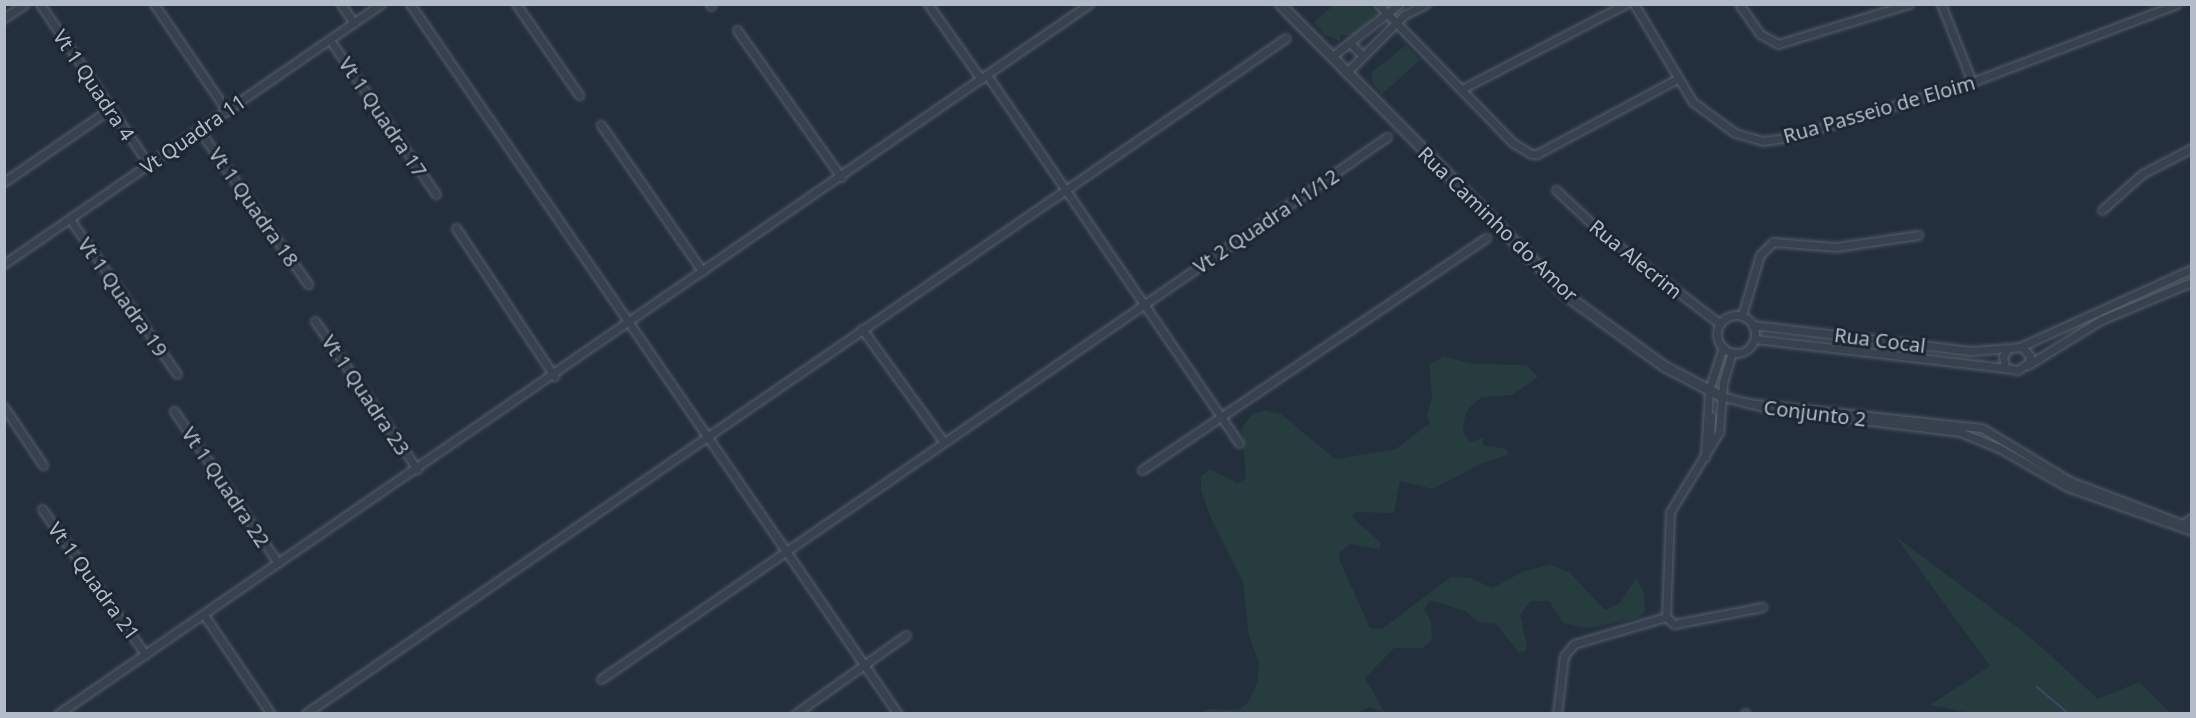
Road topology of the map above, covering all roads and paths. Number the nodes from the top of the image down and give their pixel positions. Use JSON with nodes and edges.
{"nodes":[{"id":1,"x":25,"y":4,"type":"edge"},
{"id":2,"x":40,"y":4,"type":"edge"},
{"id":3,"x":154,"y":4,"type":"edge"},
{"id":4,"x":341,"y":4,"type":"edge"},
{"id":5,"x":381,"y":4,"type":"edge"},
{"id":6,"x":410,"y":4,"type":"edge"},
{"id":7,"x":516,"y":4,"type":"edge"},
{"id":8,"x":928,"y":4,"type":"edge"},
{"id":9,"x":1089,"y":4,"type":"edge"},
{"id":10,"x":1280,"y":4,"type":"edge"},
{"id":11,"x":1378,"y":4,"type":"edge"},
{"id":12,"x":1399,"y":4,"type":"edge"},
{"id":13,"x":1426,"y":4,"type":"edge"},
{"id":14,"x":1625,"y":4,"type":"edge"},
{"id":15,"x":1634,"y":4,"type":"edge"},
{"id":16,"x":1739,"y":4,"type":"edge"},
{"id":17,"x":1909,"y":4,"type":"edge"},
{"id":18,"x":1941,"y":4,"type":"edge"},
{"id":19,"x":2177,"y":4,"type":"edge"},
{"id":20,"x":1386,"y":12,"type":"junction"},
{"id":21,"x":4,"y":18,"type":"edge"},
{"id":22,"x":354,"y":23,"type":"junction"},
{"id":23,"x":1397,"y":23,"type":"junction"},
{"id":24,"x":737,"y":30,"type":"dead end"},
{"id":25,"x":1286,"y":38,"type":"dead end"},
{"id":26,"x":330,"y":40,"type":"junction"},
{"id":27,"x":1350,"y":43,"type":"junction"},
{"id":28,"x":1363,"y":56,"type":"junction"},
{"id":29,"x":1331,"y":57,"type":"junction"},
{"id":30,"x":1346,"y":73,"type":"junction"},
{"id":31,"x":984,"y":77,"type":"junction"},
{"id":32,"x":1677,"y":79,"type":"junction"},
{"id":33,"x":1972,"y":82,"type":"junction"},
{"id":34,"x":1462,"y":89,"type":"junction"},
{"id":35,"x":579,"y":95,"type":"dead end"},
{"id":36,"x":110,"y":109,"type":"junction"},
{"id":37,"x":227,"y":111,"type":"junction"},
{"id":38,"x":601,"y":125,"type":"dead end"},
{"id":39,"x":199,"y":130,"type":"junction"},
{"id":40,"x":1388,"y":137,"type":"dead end"},
{"id":41,"x":2192,"y":148,"type":"edge"},
{"id":42,"x":149,"y":165,"type":"junction"},
{"id":43,"x":841,"y":177,"type":"junction"},
{"id":44,"x":4,"y":182,"type":"edge"},
{"id":45,"x":1065,"y":188,"type":"junction"},
{"id":46,"x":1556,"y":190,"type":"dead end"},
{"id":47,"x":436,"y":194,"type":"dead end"},
{"id":48,"x":2102,"y":210,"type":"dead end"},
{"id":49,"x":70,"y":219,"type":"junction"},
{"id":50,"x":456,"y":228,"type":"dead end"},
{"id":51,"x":1918,"y":235,"type":"dead end"},
{"id":52,"x":1486,"y":238,"type":"dead end"},
{"id":53,"x":4,"y":264,"type":"edge"},
{"id":54,"x":2192,"y":269,"type":"edge"},
{"id":55,"x":702,"y":271,"type":"junction"},
{"id":56,"x":2192,"y":282,"type":"edge"},
{"id":57,"x":309,"y":285,"type":"dead end"},
{"id":58,"x":1144,"y":304,"type":"junction"},
{"id":59,"x":1742,"y":315,"type":"junction"},
{"id":60,"x":315,"y":321,"type":"dead end"},
{"id":61,"x":630,"y":322,"type":"junction"},
{"id":62,"x":1720,"y":324,"type":"junction"},
{"id":63,"x":1754,"y":325,"type":"junction"},
{"id":64,"x":862,"y":329,"type":"junction"},
{"id":65,"x":1755,"y":339,"type":"junction"},
{"id":66,"x":1723,"y":347,"type":"junction"},
{"id":67,"x":2019,"y":347,"type":"junction"},
{"id":68,"x":2007,"y":351,"type":"junction"},
{"id":69,"x":1732,"y":352,"type":"junction"},
{"id":70,"x":2028,"y":365,"type":"junction"},
{"id":71,"x":2005,"y":368,"type":"junction"},
{"id":72,"x":177,"y":374,"type":"dead end"},
{"id":73,"x":554,"y":376,"type":"junction"},
{"id":74,"x":1709,"y":390,"type":"junction"},
{"id":75,"x":1720,"y":396,"type":"junction"},
{"id":76,"x":1745,"y":404,"type":"joint"},
{"id":77,"x":4,"y":407,"type":"edge"},
{"id":78,"x":174,"y":411,"type":"dead end"},
{"id":79,"x":1224,"y":418,"type":"junction"},
{"id":80,"x":1948,"y":426,"type":"junction"},
{"id":81,"x":709,"y":435,"type":"junction"},
{"id":82,"x":942,"y":441,"type":"junction"},
{"id":83,"x":1239,"y":443,"type":"dead end"},
{"id":84,"x":1705,"y":454,"type":"junction"},
{"id":85,"x":43,"y":465,"type":"dead end"},
{"id":86,"x":417,"y":469,"type":"junction"},
{"id":87,"x":1142,"y":470,"type":"dead end"},
{"id":88,"x":2069,"y":484,"type":"junction"},
{"id":89,"x":42,"y":509,"type":"dead end"},
{"id":90,"x":2192,"y":517,"type":"edge"},
{"id":91,"x":2181,"y":526,"type":"junction"},
{"id":92,"x":2192,"y":530,"type":"edge"},
{"id":93,"x":785,"y":551,"type":"junction"},
{"id":94,"x":278,"y":563,"type":"junction"},
{"id":95,"x":1762,"y":607,"type":"dead end"},
{"id":96,"x":204,"y":615,"type":"junction"},
{"id":97,"x":1666,"y":616,"type":"junction"},
{"id":98,"x":906,"y":635,"type":"dead end"},
{"id":99,"x":146,"y":654,"type":"junction"},
{"id":100,"x":864,"y":665,"type":"junction"},
{"id":101,"x":601,"y":679,"type":"dead end"},
{"id":102,"x":58,"y":714,"type":"edge"},
{"id":103,"x":271,"y":714,"type":"edge"},
{"id":104,"x":305,"y":714,"type":"edge"},
{"id":105,"x":795,"y":714,"type":"edge"},
{"id":106,"x":898,"y":714,"type":"edge"},
{"id":107,"x":1557,"y":714,"type":"edge"}],
"edges":[{"from":1,"to":21,"type":"street"},
{"from":2,"to":36,"type":"street","name":"Vt 1 Quadra 4"},
{"from":3,"to":37,"type":"street"},
{"from":4,"to":22,"type":"street"},
{"from":5,"to":22,"type":"street","name":"Vt Quadra 11"},
{"from":6,"to":61,"type":"street"},
{"from":7,"to":35,"type":"street"},
{"from":8,"to":31,"type":"street"},
{"from":9,"to":31,"type":"street"},
{"from":10,"to":29,"type":"street","name":"Rua Caminho do Amor"},
{"from":11,"to":20,"type":"street"},
{"from":12,"to":20,"type":"street"},
{"from":13,"to":23,"type":"street"},
{"from":14,"to":34,"type":"street"},
{"from":15,"to":32,"type":"street","name":"Rua Passeio de Eloim"},
{"from":16,"to":17,"type":"street"},
{"from":18,"to":33,"type":"street"},
{"from":19,"to":33,"type":"street","name":"Rua Passeio de Eloim"},
{"from":20,"to":23,"type":"street"},
{"from":20,"to":27,"type":"street"},
{"from":22,"to":26,"type":"street","name":"Vt Quadra 11"},
{"from":23,"to":28,"type":"street"},
{"from":23,"to":34,"type":"street"},
{"from":24,"to":43,"type":"street"},
{"from":25,"to":45,"type":"street"},
{"from":26,"to":37,"type":"street","name":"Vt Quadra 11"},
{"from":26,"to":47,"type":"street","name":"Vt 1 Quadra 17"},
{"from":27,"to":28,"type":"street"},
{"from":27,"to":29,"type":"street"},
{"from":28,"to":30,"type":"street"},
{"from":29,"to":30,"type":"street","name":"Rua Caminho do Amor"},
{"from":30,"to":74,"type":"street","name":"Rua Caminho do Amor"},
{"from":31,"to":43,"type":"street"},
{"from":31,"to":45,"type":"street"},
{"from":32,"to":33,"type":"street","name":"Rua Passeio de Eloim"},
{"from":32,"to":34,"type":"street"},
{"from":36,"to":42,"type":"street","name":"Vt 1 Quadra 4"},
{"from":36,"to":44,"type":"street"},
{"from":37,"to":39,"type":"street","name":"Vt Quadra 11"},
{"from":38,"to":55,"type":"street"},
{"from":39,"to":42,"type":"street","name":"Vt Quadra 11"},
{"from":39,"to":57,"type":"street","name":"Vt 1 Quadra 18"},
{"from":40,"to":58,"type":"street","name":"Vt 2 Quadra 11/12"},
{"from":41,"to":48,"type":"street"},
{"from":42,"to":49,"type":"street","name":"Vt Quadra 11"},
{"from":43,"to":55,"type":"street"},
{"from":45,"to":58,"type":"street"},
{"from":45,"to":64,"type":"street"},
{"from":46,"to":62,"type":"street","name":"Rua Alecrim"},
{"from":49,"to":53,"type":"street","name":"Vt Quadra 11"},
{"from":49,"to":72,"type":"street","name":"Vt 1 Quadra 19"},
{"from":50,"to":73,"type":"street"},
{"from":51,"to":59,"type":"street"},
{"from":52,"to":79,"type":"street"},
{"from":54,"to":67,"type":"street"},
{"from":55,"to":61,"type":"street"},
{"from":56,"to":70,"type":"street"},
{"from":58,"to":79,"type":"street"},
{"from":58,"to":82,"type":"street","name":"Vt 2 Quadra 11/12"},
{"from":59,"to":62,"type":"street"},
{"from":59,"to":63,"type":"street"},
{"from":60,"to":86,"type":"street","name":"Vt 1 Quadra 23"},
{"from":61,"to":73,"type":"street"},
{"from":61,"to":81,"type":"street"},
{"from":62,"to":66,"type":"street"},
{"from":63,"to":65,"type":"street"},
{"from":63,"to":68,"type":"street","name":"Rua Cocal"},
{"from":64,"to":81,"type":"street"},
{"from":64,"to":82,"type":"street"},
{"from":65,"to":69,"type":"street"},
{"from":65,"to":71,"type":"street","name":"Rua Cocal"},
{"from":66,"to":69,"type":"street"},
{"from":66,"to":74,"type":"street"},
{"from":67,"to":68,"type":"street"},
{"from":67,"to":70,"type":"street"},
{"from":68,"to":71,"type":"street"},
{"from":69,"to":75,"type":"street"},
{"from":70,"to":71,"type":"street"},
{"from":73,"to":86,"type":"street"},
{"from":74,"to":75,"type":"street","name":"Rua Caminho do Amor"},
{"from":74,"to":84,"type":"street"},
{"from":75,"to":76,"type":"street","name":"Rua Caminho do Amor"},
{"from":75,"to":84,"type":"street"},
{"from":76,"to":80,"type":"street","name":"Conjunto 2"},
{"from":77,"to":85,"type":"street"},
{"from":78,"to":94,"type":"street","name":"Vt 1 Quadra 22"},
{"from":79,"to":83,"type":"street"},
{"from":79,"to":87,"type":"street"},
{"from":80,"to":88,"type":"street","name":"Conjunto 2"},
{"from":80,"to":88,"type":"street","name":"Conjunto 2"},
{"from":81,"to":93,"type":"street"},
{"from":81,"to":104,"type":"street"},
{"from":82,"to":93,"type":"street","name":"Vt 2 Quadra 11/12"},
{"from":84,"to":97,"type":"street"},
{"from":86,"to":94,"type":"street"},
{"from":88,"to":91,"type":"street","name":"Conjunto 2"},
{"from":89,"to":99,"type":"street","name":"Vt 1 Quadra 21"},
{"from":90,"to":91,"type":"street"},
{"from":91,"to":92,"type":"street","name":"Conjunto 2"},
{"from":93,"to":100,"type":"street"},
{"from":93,"to":101,"type":"street","name":"Vt 2 Quadra 11/12"},
{"from":94,"to":96,"type":"street"},
{"from":95,"to":97,"type":"street"},
{"from":96,"to":99,"type":"street"},
{"from":96,"to":103,"type":"street"},
{"from":97,"to":107,"type":"street"},
{"from":98,"to":100,"type":"street"},
{"from":99,"to":102,"type":"street"},
{"from":100,"to":105,"type":"street"},
{"from":100,"to":106,"type":"street"}]}
